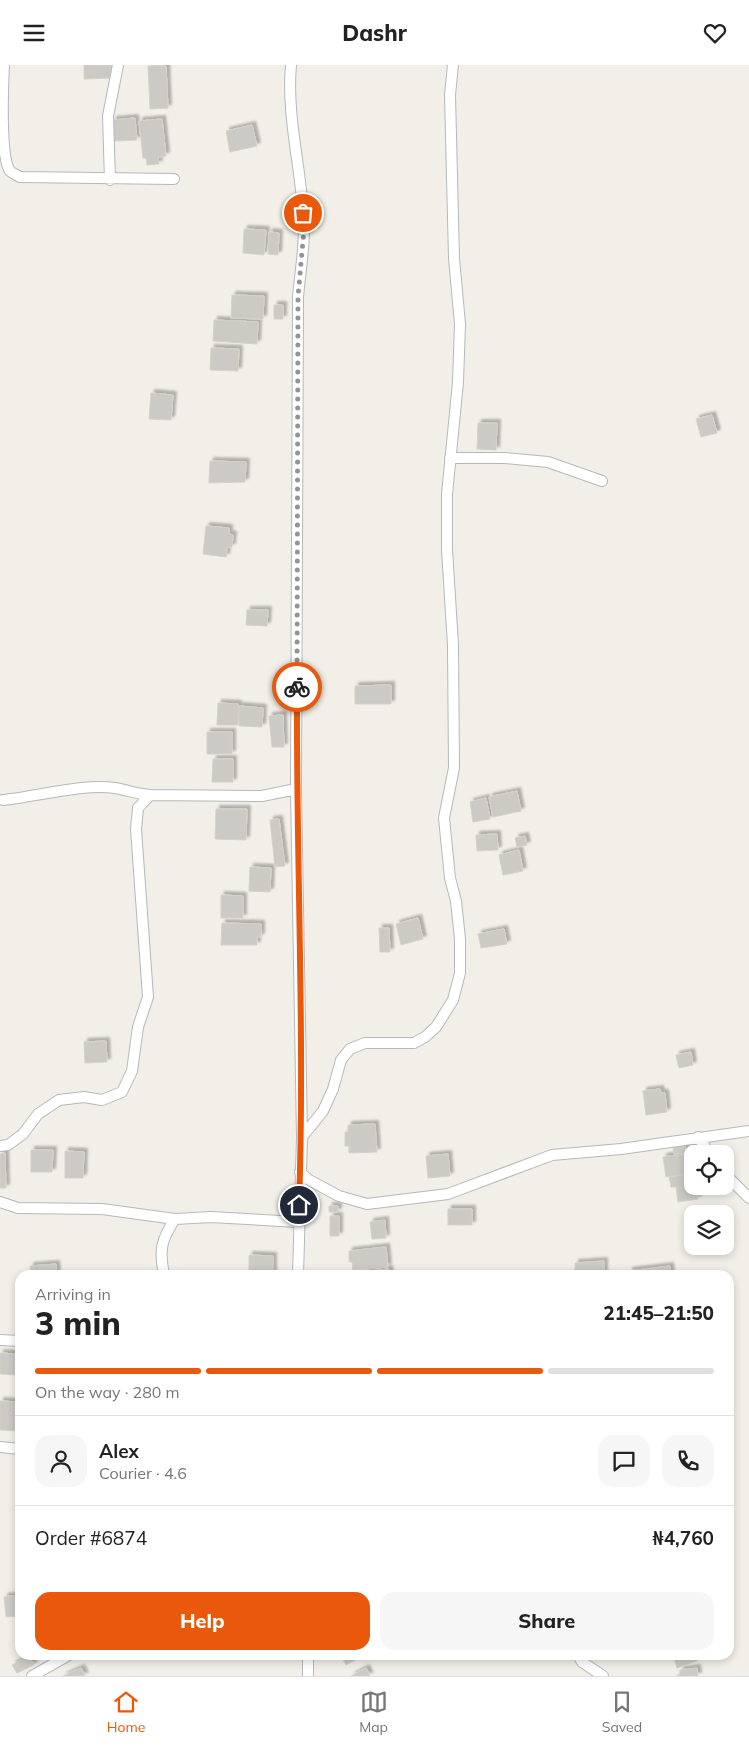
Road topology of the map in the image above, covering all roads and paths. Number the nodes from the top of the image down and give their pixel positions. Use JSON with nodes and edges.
{"nodes":[{"id":1,"x":4,"y":65,"type":"edge"},
{"id":2,"x":118,"y":65,"type":"edge"},
{"id":3,"x":291,"y":65,"type":"edge"},
{"id":4,"x":453,"y":65,"type":"edge"},
{"id":5,"x":174,"y":179,"type":"dead end"},
{"id":6,"x":110,"y":180,"type":"junction"},
{"id":7,"x":450,"y":458,"type":"junction"},
{"id":8,"x":602,"y":481,"type":"dead end"},
{"id":9,"x":296,"y":789,"type":"junction"},
{"id":10,"x":150,"y":795,"type":"junction"},
{"id":11,"x":3,"y":800,"type":"dead end"},
{"id":12,"x":749,"y":1131,"type":"edge"},
{"id":13,"x":302,"y":1137,"type":"junction"},
{"id":14,"x":698,"y":1137,"type":"junction"},
{"id":15,"x":704,"y":1145,"type":"edge"},
{"id":16,"x":0,"y":1146,"type":"edge"},
{"id":17,"x":300,"y":1171,"type":"junction"},
{"id":18,"x":734,"y":1183,"type":"edge"},
{"id":19,"x":749,"y":1198,"type":"edge"},
{"id":20,"x":0,"y":1202,"type":"edge"},
{"id":21,"x":176,"y":1219,"type":"junction"},
{"id":22,"x":298,"y":1222,"type":"junction"},
{"id":23,"x":163,"y":1270,"type":"edge"},
{"id":24,"x":298,"y":1270,"type":"edge"},
{"id":25,"x":0,"y":1340,"type":"edge"},
{"id":26,"x":15,"y":1341,"type":"edge"},
{"id":27,"x":0,"y":1447,"type":"edge"},
{"id":28,"x":15,"y":1448,"type":"edge"},
{"id":29,"x":60,"y":1660,"type":"edge"},
{"id":30,"x":308,"y":1660,"type":"edge"},
{"id":31,"x":581,"y":1660,"type":"edge"},
{"id":32,"x":32,"y":1676,"type":"edge"},
{"id":33,"x":308,"y":1676,"type":"edge"},
{"id":34,"x":603,"y":1676,"type":"edge"}],
"edges":[{"from":1,"to":6,"type":"street"},
{"from":2,"to":6,"type":"street"},
{"from":3,"to":9,"type":"street"},
{"from":4,"to":7,"type":"street"},
{"from":5,"to":6,"type":"street"},
{"from":7,"to":8,"type":"street"},
{"from":7,"to":13,"type":"street"},
{"from":9,"to":10,"type":"street"},
{"from":9,"to":13,"type":"street"},
{"from":10,"to":11,"type":"street"},
{"from":10,"to":16,"type":"street"},
{"from":12,"to":14,"type":"street"},
{"from":13,"to":17,"type":"street"},
{"from":14,"to":15,"type":"street"},
{"from":14,"to":17,"type":"street"},
{"from":17,"to":22,"type":"street"},
{"from":18,"to":19,"type":"street"},
{"from":20,"to":21,"type":"street"},
{"from":21,"to":22,"type":"street"},
{"from":21,"to":23,"type":"street"},
{"from":22,"to":24,"type":"street"},
{"from":25,"to":26,"type":"street"},
{"from":27,"to":28,"type":"street"},
{"from":29,"to":32,"type":"street"},
{"from":30,"to":33,"type":"street"},
{"from":31,"to":34,"type":"street"}]}
